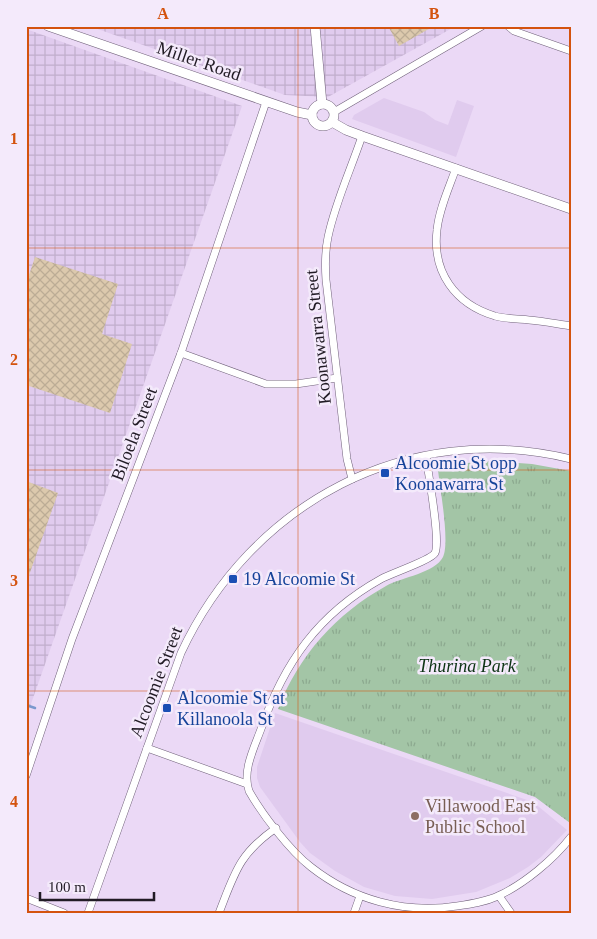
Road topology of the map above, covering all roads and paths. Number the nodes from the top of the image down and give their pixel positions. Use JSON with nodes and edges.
{"nodes":[{"id":1,"x":48,"y":26,"type":"edge"},
{"id":2,"x":315,"y":26,"type":"edge"},
{"id":3,"x":482,"y":26,"type":"edge"},
{"id":4,"x":508,"y":26,"type":"edge"},
{"id":5,"x":571,"y":51,"type":"edge"},
{"id":6,"x":266,"y":102,"type":"junction"},
{"id":7,"x":322,"y":104,"type":"junction"},
{"id":8,"x":312,"y":115,"type":"junction"},
{"id":9,"x":333,"y":117,"type":"junction"},
{"id":10,"x":362,"y":136,"type":"junction"},
{"id":11,"x":456,"y":168,"type":"junction"},
{"id":12,"x":571,"y":209,"type":"edge"},
{"id":13,"x":571,"y":326,"type":"edge"},
{"id":14,"x":181,"y":353,"type":"junction"},
{"id":15,"x":337,"y":378,"type":"junction"},
{"id":16,"x":426,"y":456,"type":"junction"},
{"id":17,"x":571,"y":459,"type":"edge"},
{"id":18,"x":352,"y":479,"type":"junction"},
{"id":19,"x":147,"y":748,"type":"junction"},
{"id":20,"x":26,"y":776,"type":"edge"},
{"id":21,"x":246,"y":784,"type":"junction"},
{"id":22,"x":276,"y":828,"type":"junction"},
{"id":23,"x":571,"y":837,"type":"edge"},
{"id":24,"x":360,"y":896,"type":"junction"},
{"id":25,"x":499,"y":896,"type":"junction"},
{"id":26,"x":26,"y":898,"type":"edge"},
{"id":27,"x":64,"y":913,"type":"edge"},
{"id":28,"x":88,"y":913,"type":"edge"},
{"id":29,"x":219,"y":913,"type":"edge"},
{"id":30,"x":354,"y":913,"type":"edge"},
{"id":31,"x":511,"y":913,"type":"edge"}],
"edges":[{"from":1,"to":6,"type":"main road","name":"Miller Road"},
{"from":2,"to":7,"type":"main road"},
{"from":3,"to":9,"type":"street"},
{"from":4,"to":5,"type":"street"},
{"from":6,"to":8,"type":"main road","name":"Miller Road"},
{"from":6,"to":14,"type":"street","name":"Biloela Street"},
{"from":7,"to":8,"type":"main road"},
{"from":7,"to":9,"type":"main road"},
{"from":8,"to":9,"type":"main road"},
{"from":9,"to":10,"type":"main road"},
{"from":10,"to":11,"type":"main road"},
{"from":10,"to":15,"type":"street","name":"Koonawarra Street"},
{"from":11,"to":12,"type":"main road"},
{"from":11,"to":13,"type":"street"},
{"from":14,"to":15,"type":"street"},
{"from":14,"to":20,"type":"street","name":"Biloela Street"},
{"from":15,"to":18,"type":"street","name":"Koonawarra Street"},
{"from":16,"to":17,"type":"street","name":"Alcoomie Street"},
{"from":16,"to":18,"type":"street","name":"Alcoomie Street"},
{"from":16,"to":21,"type":"street"},
{"from":18,"to":19,"type":"street","name":"Alcoomie Street"},
{"from":19,"to":21,"type":"street"},
{"from":19,"to":28,"type":"street","name":"Alcoomie Street"},
{"from":21,"to":22,"type":"street"},
{"from":22,"to":24,"type":"street"},
{"from":22,"to":29,"type":"street"},
{"from":23,"to":25,"type":"street"},
{"from":24,"to":25,"type":"street"},
{"from":24,"to":30,"type":"street"},
{"from":25,"to":31,"type":"street"},
{"from":26,"to":27,"type":"street"}]}
